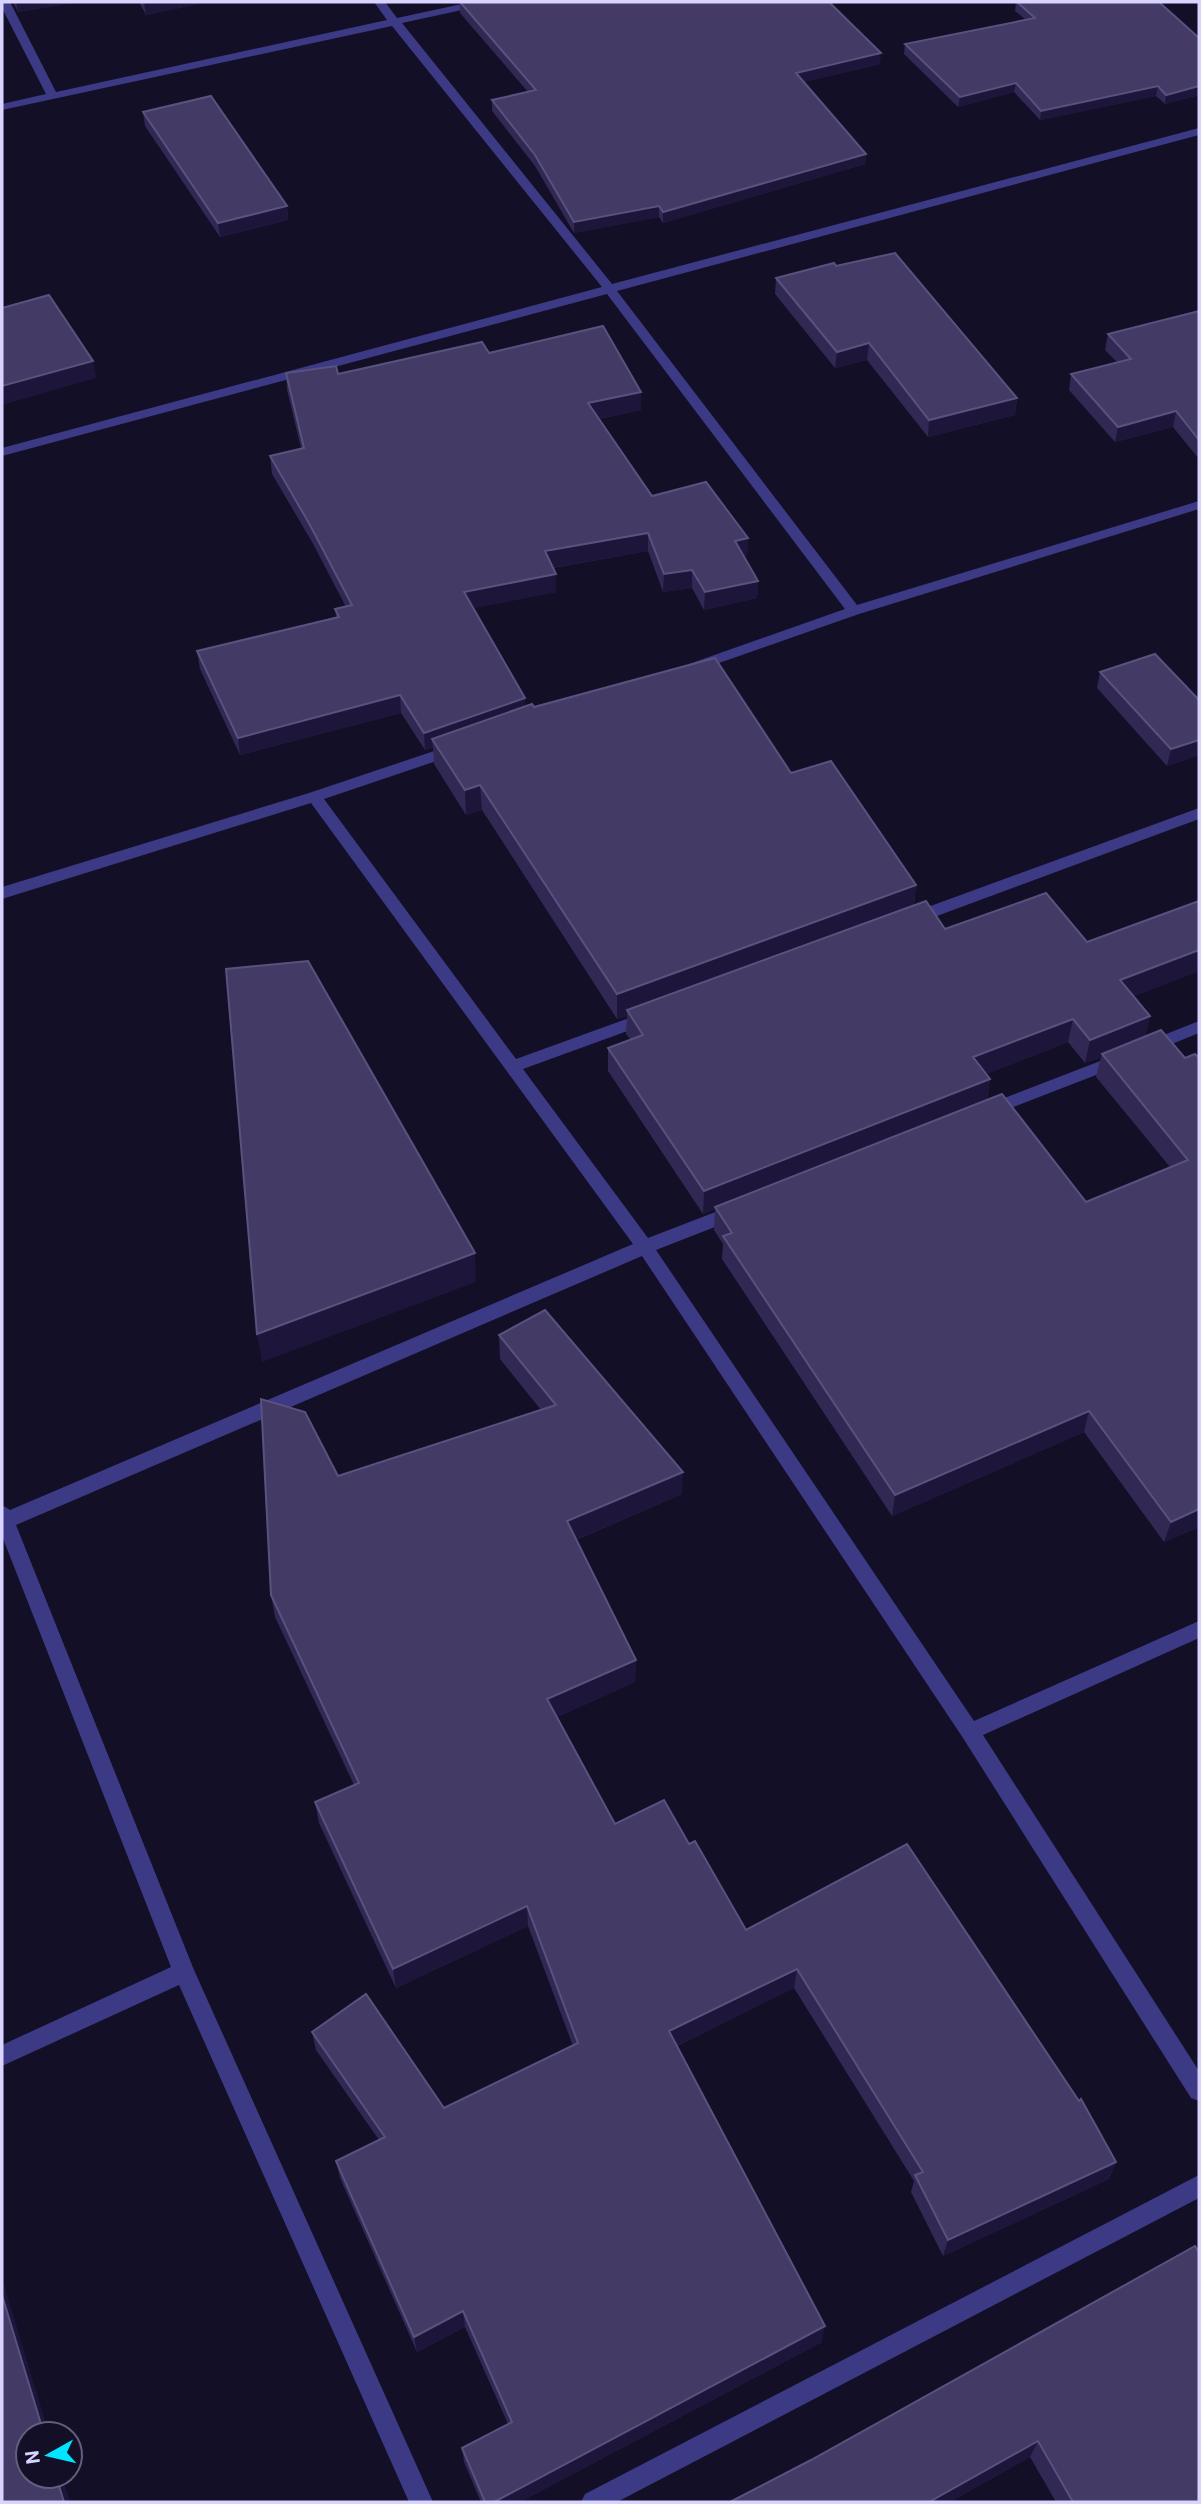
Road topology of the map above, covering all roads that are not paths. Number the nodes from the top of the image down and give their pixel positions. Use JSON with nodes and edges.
{"nodes":[{"id":1,"x":4,"y":2,"type":"edge"},
{"id":2,"x":379,"y":2,"type":"edge"},
{"id":3,"x":485,"y":2,"type":"edge"},
{"id":4,"x":393,"y":22,"type":"junction"},
{"id":5,"x":52,"y":94,"type":"junction"},
{"id":6,"x":2,"y":107,"type":"edge"},
{"id":7,"x":1199,"y":131,"type":"edge"},
{"id":8,"x":611,"y":291,"type":"junction"},
{"id":9,"x":2,"y":452,"type":"edge"},
{"id":10,"x":1199,"y":505,"type":"edge"},
{"id":11,"x":854,"y":611,"type":"junction"},
{"id":12,"x":683,"y":670,"type":"edge"},
{"id":13,"x":472,"y":743,"type":"edge"},
{"id":14,"x":314,"y":797,"type":"junction"},
{"id":15,"x":1199,"y":813,"type":"edge"},
{"id":16,"x":2,"y":893,"type":"edge"},
{"id":17,"x":902,"y":923,"type":"edge"},
{"id":18,"x":670,"y":1009,"type":"edge"},
{"id":19,"x":1199,"y":1027,"type":"edge"},
{"id":20,"x":514,"y":1066,"type":"junction"},
{"id":21,"x":967,"y":1119,"type":"edge"},
{"id":22,"x":748,"y":1206,"type":"edge"},
{"id":23,"x":645,"y":1247,"type":"junction"},
{"id":24,"x":3,"y":1519,"type":"edge"},
{"id":25,"x":1199,"y":1629,"type":"edge"},
{"id":26,"x":970,"y":1732,"type":"junction"},
{"id":27,"x":184,"y":1972,"type":"junction"},
{"id":28,"x":2,"y":2056,"type":"edge"},
{"id":29,"x":1199,"y":2090,"type":"edge"},
{"id":30,"x":1199,"y":2186,"type":"edge"},
{"id":31,"x":421,"y":2502,"type":"edge"},
{"id":32,"x":593,"y":2502,"type":"edge"}],
"edges":[{"from":1,"to":5,"type":"street"},
{"from":2,"to":4,"type":"street"},
{"from":3,"to":4,"type":"street"},
{"from":4,"to":5,"type":"street"},
{"from":4,"to":8,"type":"street"},
{"from":5,"to":6,"type":"street"},
{"from":7,"to":8,"type":"street"},
{"from":8,"to":9,"type":"street"},
{"from":8,"to":11,"type":"street"},
{"from":10,"to":11,"type":"street"},
{"from":11,"to":12,"type":"street"},
{"from":13,"to":14,"type":"street"},
{"from":14,"to":16,"type":"street"},
{"from":14,"to":20,"type":"street"},
{"from":15,"to":17,"type":"street"},
{"from":18,"to":20,"type":"street"},
{"from":19,"to":21,"type":"street"},
{"from":20,"to":23,"type":"street"},
{"from":22,"to":23,"type":"street"},
{"from":23,"to":24,"type":"street"},
{"from":23,"to":26,"type":"street"},
{"from":24,"to":27,"type":"street"},
{"from":25,"to":26,"type":"street"},
{"from":26,"to":29,"type":"street"},
{"from":27,"to":28,"type":"street"},
{"from":27,"to":31,"type":"street"},
{"from":30,"to":32,"type":"street"}]}
